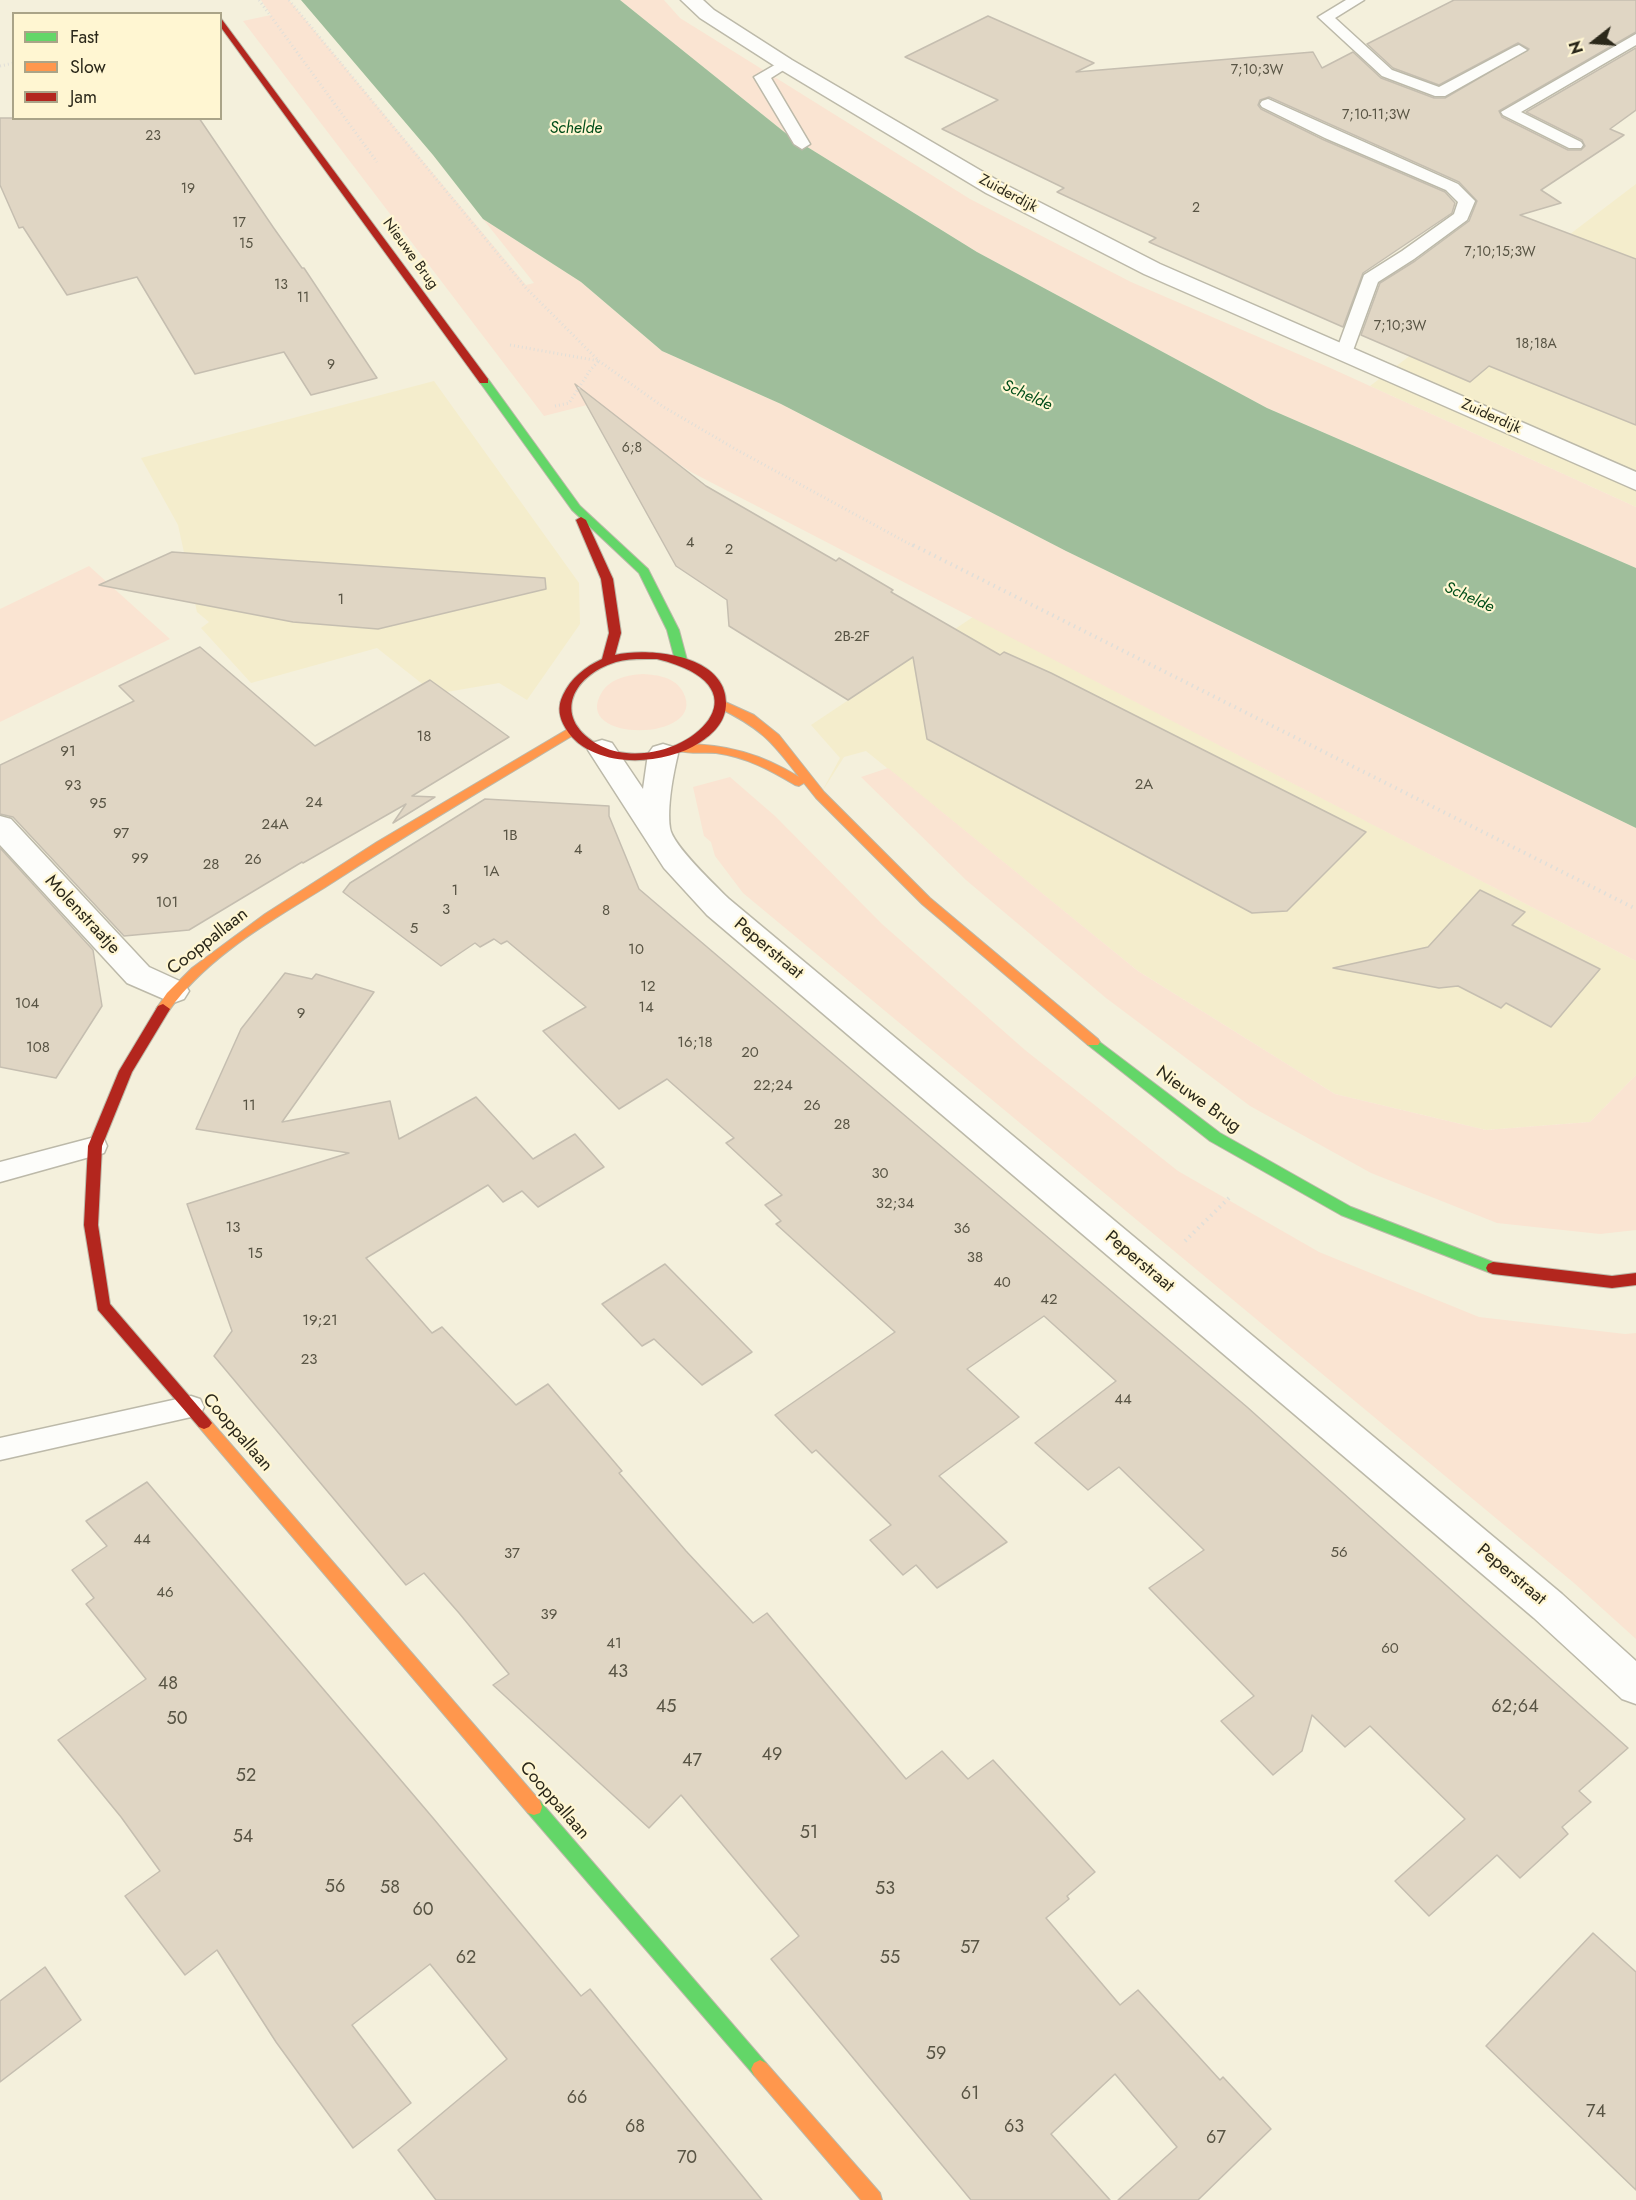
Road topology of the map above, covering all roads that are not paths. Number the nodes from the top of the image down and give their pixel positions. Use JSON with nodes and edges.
{"nodes":[{"id":1,"x":691,"y":0,"type":"edge"},
{"id":2,"x":1357,"y":0,"type":"edge"},
{"id":3,"x":222,"y":22,"type":"edge"},
{"id":4,"x":1636,"y":39,"type":"edge"},
{"id":5,"x":1519,"y":50,"type":"dead end"},
{"id":6,"x":785,"y":64,"type":"junction"},
{"id":7,"x":1268,"y":104,"type":"dead end"},
{"id":8,"x":802,"y":144,"type":"dead end"},
{"id":9,"x":1575,"y":145,"type":"dead end"},
{"id":10,"x":1345,"y":352,"type":"junction"},
{"id":11,"x":1636,"y":482,"type":"edge"},
{"id":12,"x":576,"y":508,"type":"junction"},
{"id":13,"x":681,"y":660,"type":"junction"},
{"id":14,"x":607,"y":662,"type":"junction"},
{"id":15,"x":721,"y":704,"type":"junction"},
{"id":16,"x":573,"y":730,"type":"junction"},
{"id":17,"x":602,"y":750,"type":"junction"},
{"id":18,"x":673,"y":751,"type":"junction"},
{"id":19,"x":820,"y":795,"type":"junction"},
{"id":20,"x":0,"y":826,"type":"edge"},
{"id":21,"x":655,"y":828,"type":"junction"},
{"id":22,"x":174,"y":992,"type":"junction"},
{"id":23,"x":95,"y":1146,"type":"junction"},
{"id":24,"x":0,"y":1172,"type":"edge"},
{"id":25,"x":1636,"y":1279,"type":"edge"},
{"id":26,"x":190,"y":1407,"type":"junction"},
{"id":27,"x":0,"y":1449,"type":"edge"},
{"id":28,"x":1636,"y":1686,"type":"edge"},
{"id":29,"x":873,"y":2200,"type":"edge"}],
"edges":[{"from":1,"to":6,"type":"street","name":"Zuiderdijk"},
{"from":2,"to":5,"type":"lane"},
{"from":3,"to":12,"type":"main road","name":"Nieuwe Brug"},
{"from":4,"to":9,"type":"lane"},
{"from":6,"to":8,"type":"lane"},
{"from":6,"to":10,"type":"street","name":"Zuiderdijk"},
{"from":7,"to":10,"type":"lane"},
{"from":10,"to":11,"type":"street","name":"Zuiderdijk"},
{"from":12,"to":13,"type":"main road","name":"Nieuwe Brug"},
{"from":12,"to":14,"type":"main road","name":"Nieuwe Brug"},
{"from":13,"to":14,"type":"main road"},
{"from":13,"to":15,"type":"main road"},
{"from":14,"to":16,"type":"main road"},
{"from":15,"to":18,"type":"main road"},
{"from":15,"to":19,"type":"main road","name":"Nieuwe Brug"},
{"from":16,"to":17,"type":"main road","name":"Nieuwe Brug"},
{"from":16,"to":22,"type":"main road","name":"Cooppallaan"},
{"from":17,"to":18,"type":"main road","name":"Nieuwe Brug"},
{"from":17,"to":21,"type":"street","name":"Peperstraat"},
{"from":18,"to":19,"type":"main road","name":"Nieuwe Brug"},
{"from":18,"to":21,"type":"street"},
{"from":19,"to":25,"type":"main road","name":"Nieuwe Brug"},
{"from":20,"to":22,"type":"street","name":"Molenstraatje"},
{"from":21,"to":28,"type":"street","name":"Peperstraat"},
{"from":22,"to":23,"type":"main road","name":"Cooppallaan"},
{"from":23,"to":24,"type":"lane"},
{"from":23,"to":26,"type":"main road","name":"Cooppallaan"},
{"from":26,"to":27,"type":"lane"},
{"from":26,"to":29,"type":"main road","name":"Cooppallaan"}]}
